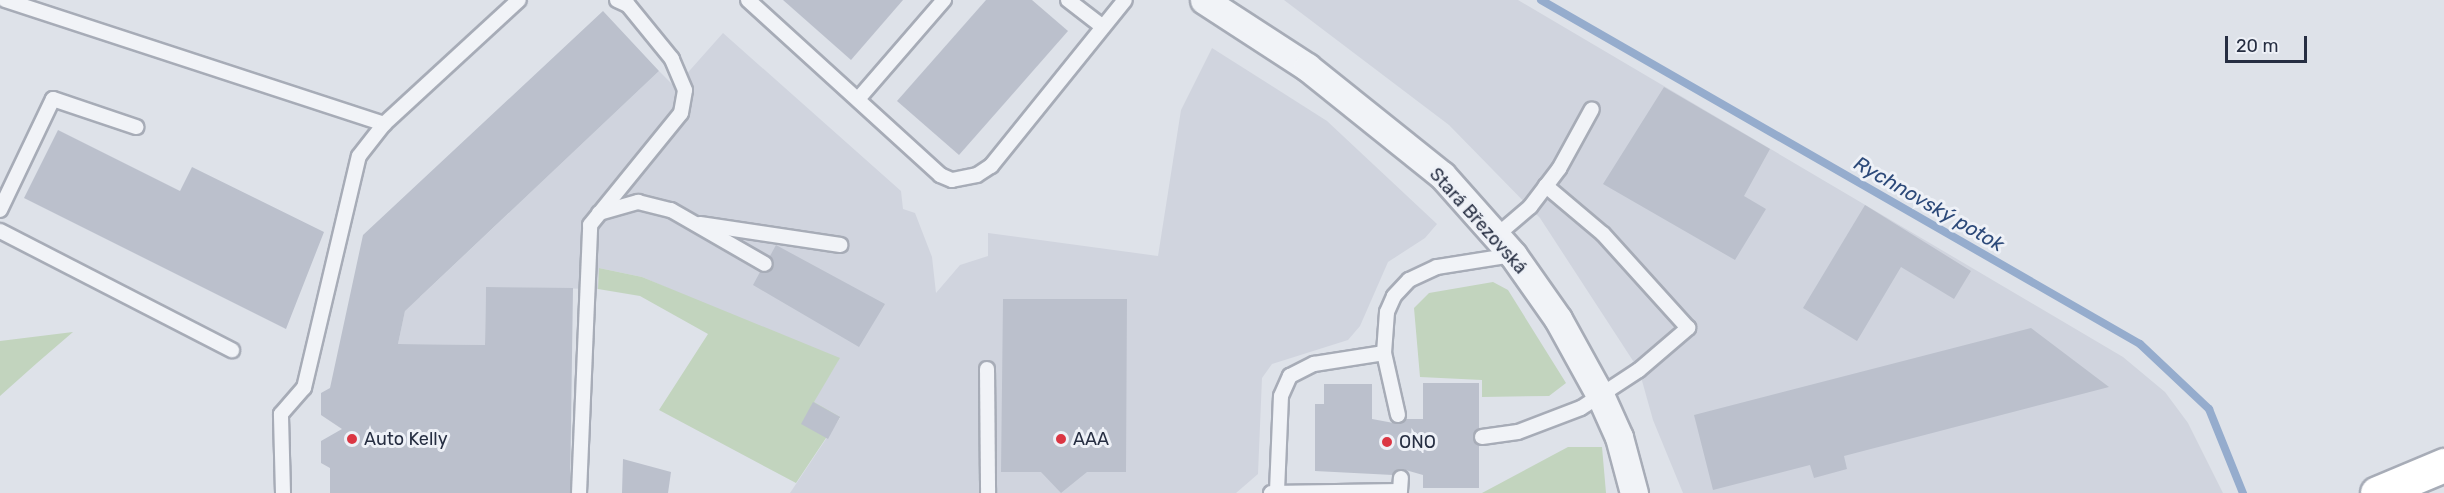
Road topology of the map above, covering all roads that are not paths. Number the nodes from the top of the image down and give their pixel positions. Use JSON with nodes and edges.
{"nodes":[{"id":1,"x":5,"y":0,"type":"edge"},
{"id":2,"x":519,"y":0,"type":"edge"},
{"id":3,"x":617,"y":0,"type":"edge"},
{"id":4,"x":944,"y":0,"type":"edge"},
{"id":5,"x":1068,"y":0,"type":"edge"},
{"id":6,"x":1125,"y":0,"type":"edge"},
{"id":7,"x":1204,"y":0,"type":"edge"},
{"id":8,"x":754,"y":2,"type":"edge"},
{"id":9,"x":1103,"y":27,"type":"junction"},
{"id":10,"x":859,"y":98,"type":"junction"},
{"id":11,"x":1592,"y":109,"type":"dead end"},
{"id":12,"x":384,"y":124,"type":"junction"},
{"id":13,"x":136,"y":127,"type":"dead end"},
{"id":14,"x":1546,"y":186,"type":"junction"},
{"id":15,"x":0,"y":210,"type":"edge"},
{"id":16,"x":599,"y":213,"type":"junction"},
{"id":17,"x":692,"y":223,"type":"junction"},
{"id":18,"x":0,"y":231,"type":"edge"},
{"id":19,"x":840,"y":245,"type":"dead end"},
{"id":20,"x":1505,"y":246,"type":"junction"},
{"id":21,"x":765,"y":264,"type":"dead end"},
{"id":22,"x":231,"y":350,"type":"dead end"},
{"id":23,"x":1384,"y":353,"type":"junction"},
{"id":24,"x":987,"y":369,"type":"dead end"},
{"id":25,"x":1601,"y":397,"type":"junction"},
{"id":26,"x":1398,"y":415,"type":"dead end"},
{"id":27,"x":1482,"y":437,"type":"dead end"},
{"id":28,"x":2444,"y":465,"type":"edge"},
{"id":29,"x":1401,"y":478,"type":"dead end"},
{"id":30,"x":1274,"y":492,"type":"edge"},
{"id":31,"x":283,"y":493,"type":"edge"},
{"id":32,"x":579,"y":493,"type":"edge"},
{"id":33,"x":988,"y":493,"type":"edge"},
{"id":34,"x":1634,"y":493,"type":"edge"},
{"id":35,"x":2378,"y":493,"type":"edge"}],
"edges":[{"from":1,"to":12,"type":"lane"},
{"from":2,"to":12,"type":"lane"},
{"from":3,"to":16,"type":"lane"},
{"from":4,"to":10,"type":"lane"},
{"from":5,"to":9,"type":"lane"},
{"from":6,"to":9,"type":"lane"},
{"from":7,"to":20,"type":"street","name":"Stará Březovská"},
{"from":8,"to":10,"type":"lane"},
{"from":9,"to":10,"type":"lane"},
{"from":11,"to":14,"type":"lane"},
{"from":12,"to":31,"type":"lane"},
{"from":13,"to":15,"type":"lane"},
{"from":14,"to":20,"type":"lane"},
{"from":14,"to":25,"type":"lane"},
{"from":16,"to":17,"type":"lane"},
{"from":16,"to":32,"type":"lane"},
{"from":17,"to":19,"type":"lane"},
{"from":17,"to":21,"type":"lane"},
{"from":18,"to":22,"type":"lane"},
{"from":20,"to":23,"type":"lane"},
{"from":20,"to":25,"type":"street","name":"Stará Březovská"},
{"from":23,"to":26,"type":"lane"},
{"from":23,"to":30,"type":"lane"},
{"from":24,"to":33,"type":"lane"},
{"from":25,"to":27,"type":"lane"},
{"from":25,"to":34,"type":"street","name":"Stará Březovská"},
{"from":28,"to":35,"type":"main road"},
{"from":29,"to":30,"type":"lane"}]}
